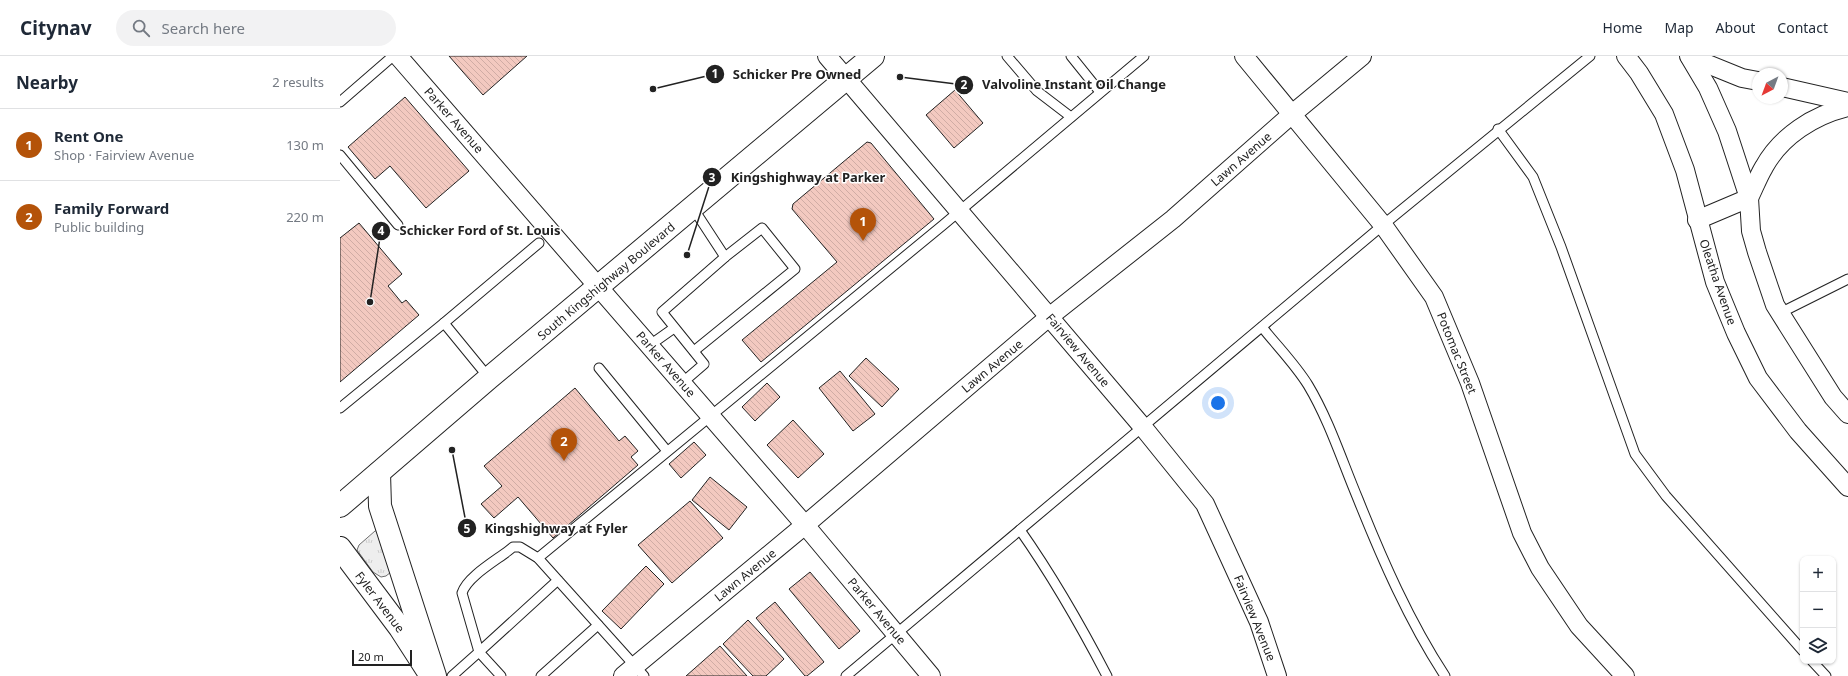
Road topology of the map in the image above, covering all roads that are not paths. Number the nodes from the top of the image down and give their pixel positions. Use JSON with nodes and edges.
{"nodes":[{"id":1,"x":394,"y":56,"type":"edge"},
{"id":2,"x":398,"y":56,"type":"edge"},
{"id":3,"x":827,"y":56,"type":"edge"},
{"id":4,"x":873,"y":56,"type":"edge"},
{"id":5,"x":1007,"y":56,"type":"edge"},
{"id":6,"x":1071,"y":56,"type":"edge"},
{"id":7,"x":1144,"y":56,"type":"edge"},
{"id":8,"x":1244,"y":56,"type":"edge"},
{"id":9,"x":1362,"y":56,"type":"edge"},
{"id":10,"x":1590,"y":56,"type":"edge"},
{"id":11,"x":1626,"y":56,"type":"edge"},
{"id":12,"x":1690,"y":56,"type":"edge"},
{"id":13,"x":846,"y":78,"type":"junction"},
{"id":14,"x":1752,"y":80,"type":"edge"},
{"id":15,"x":1788,"y":88,"type":"edge"},
{"id":16,"x":1100,"y":92,"type":"junction"},
{"id":17,"x":340,"y":102,"type":"edge"},
{"id":18,"x":1848,"y":102,"type":"edge"},
{"id":19,"x":1848,"y":107,"type":"edge"},
{"id":20,"x":1291,"y":115,"type":"junction"},
{"id":21,"x":1071,"y":117,"type":"junction"},
{"id":22,"x":1498,"y":129,"type":"junction"},
{"id":23,"x":340,"y":155,"type":"edge"},
{"id":24,"x":1749,"y":198,"type":"junction"},
{"id":25,"x":693,"y":208,"type":"junction"},
{"id":26,"x":960,"y":210,"type":"junction"},
{"id":27,"x":1697,"y":220,"type":"junction"},
{"id":28,"x":398,"y":225,"type":"dead end"},
{"id":29,"x":1383,"y":225,"type":"junction"},
{"id":30,"x":539,"y":243,"type":"dead end"},
{"id":31,"x":725,"y":257,"type":"junction"},
{"id":32,"x":1848,"y":279,"type":"edge"},
{"id":33,"x":599,"y":287,"type":"junction"},
{"id":34,"x":1780,"y":313,"type":"junction"},
{"id":35,"x":1049,"y":317,"type":"junction"},
{"id":36,"x":444,"y":323,"type":"junction"},
{"id":37,"x":1262,"y":327,"type":"junction"},
{"id":38,"x":674,"y":328,"type":"junction"},
{"id":39,"x":650,"y":345,"type":"junction"},
{"id":40,"x":694,"y":351,"type":"junction"},
{"id":41,"x":599,"y":368,"type":"dead end"},
{"id":42,"x":489,"y":378,"type":"junction"},
{"id":43,"x":682,"y":383,"type":"junction"},
{"id":44,"x":340,"y":408,"type":"edge"},
{"id":45,"x":1848,"y":414,"type":"edge"},
{"id":46,"x":710,"y":415,"type":"junction"},
{"id":47,"x":1142,"y":426,"type":"junction"},
{"id":48,"x":668,"y":451,"type":"junction"},
{"id":49,"x":379,"y":474,"type":"junction"},
{"id":50,"x":1848,"y":487,"type":"edge"},
{"id":51,"x":343,"y":497,"type":"edge"},
{"id":52,"x":805,"y":525,"type":"junction"},
{"id":53,"x":1020,"y":530,"type":"junction"},
{"id":54,"x":340,"y":548,"type":"edge"},
{"id":55,"x":538,"y":558,"type":"junction"},
{"id":56,"x":558,"y":580,"type":"junction"},
{"id":57,"x":598,"y":625,"type":"junction"},
{"id":58,"x":896,"y":634,"type":"junction"},
{"id":59,"x":1800,"y":648,"type":"edge"},
{"id":60,"x":479,"y":652,"type":"junction"},
{"id":61,"x":1815,"y":664,"type":"edge"},
{"id":62,"x":634,"y":673,"type":"edge"},
{"id":63,"x":431,"y":676,"type":"edge"},
{"id":64,"x":435,"y":676,"type":"edge"},
{"id":65,"x":452,"y":676,"type":"edge"},
{"id":66,"x":501,"y":676,"type":"edge"},
{"id":67,"x":542,"y":676,"type":"edge"},
{"id":68,"x":846,"y":676,"type":"edge"},
{"id":69,"x":931,"y":676,"type":"edge"},
{"id":70,"x":1108,"y":676,"type":"edge"},
{"id":71,"x":1277,"y":676,"type":"edge"},
{"id":72,"x":1445,"y":676,"type":"edge"},
{"id":73,"x":1625,"y":676,"type":"edge"},
{"id":74,"x":1826,"y":676,"type":"edge"}],
"edges":[{"from":1,"to":17,"type":"lane"},
{"from":2,"to":33,"type":"street","name":"Parker Avenue"},
{"from":3,"to":13,"type":"street","name":"Fairview Avenue"},
{"from":4,"to":13,"type":"main road","name":"South Kingshighway Boulevard"},
{"from":5,"to":21,"type":"lane"},
{"from":6,"to":16,"type":"lane"},
{"from":7,"to":16,"type":"lane"},
{"from":8,"to":20,"type":"street","name":"Potomac Street"},
{"from":9,"to":20,"type":"street","name":"Lawn Avenue"},
{"from":10,"to":22,"type":"lane"},
{"from":11,"to":27,"type":"street","name":"Oleatha Avenue"},
{"from":12,"to":14,"type":"street"},
{"from":12,"to":24,"type":"street"},
{"from":13,"to":25,"type":"main road","name":"South Kingshighway Boulevard"},
{"from":13,"to":26,"type":"street","name":"Fairview Avenue"},
{"from":15,"to":18,"type":"street"},
{"from":16,"to":21,"type":"lane"},
{"from":19,"to":24,"type":"street"},
{"from":20,"to":29,"type":"street","name":"Potomac Street"},
{"from":20,"to":35,"type":"street","name":"Lawn Avenue"},
{"from":21,"to":26,"type":"lane"},
{"from":22,"to":29,"type":"lane"},
{"from":22,"to":59,"type":"lane"},
{"from":23,"to":28,"type":"lane"},
{"from":24,"to":27,"type":"street"},
{"from":24,"to":34,"type":"street"},
{"from":25,"to":31,"type":"lane"},
{"from":25,"to":33,"type":"main road","name":"South Kingshighway Boulevard"},
{"from":26,"to":35,"type":"street","name":"Fairview Avenue"},
{"from":26,"to":46,"type":"lane"},
{"from":27,"to":50,"type":"street","name":"Oleatha Avenue"},
{"from":29,"to":37,"type":"lane"},
{"from":29,"to":73,"type":"street","name":"Potomac Street"},
{"from":30,"to":36,"type":"lane"},
{"from":31,"to":38,"type":"lane"},
{"from":31,"to":40,"type":"lane"},
{"from":32,"to":34,"type":"lane"},
{"from":33,"to":39,"type":"street","name":"Parker Avenue"},
{"from":33,"to":42,"type":"main road","name":"South Kingshighway Boulevard"},
{"from":34,"to":45,"type":"street"},
{"from":35,"to":47,"type":"street","name":"Fairview Avenue"},
{"from":35,"to":52,"type":"street","name":"Lawn Avenue"},
{"from":36,"to":42,"type":"lane"},
{"from":36,"to":44,"type":"lane"},
{"from":37,"to":47,"type":"lane"},
{"from":37,"to":72,"type":"lane"},
{"from":38,"to":39,"type":"lane"},
{"from":38,"to":40,"type":"lane"},
{"from":39,"to":43,"type":"street","name":"Parker Avenue"},
{"from":40,"to":43,"type":"lane"},
{"from":41,"to":48,"type":"lane"},
{"from":42,"to":49,"type":"main road","name":"South Kingshighway Boulevard"},
{"from":43,"to":46,"type":"street","name":"Parker Avenue"},
{"from":46,"to":48,"type":"lane"},
{"from":46,"to":52,"type":"street","name":"Parker Avenue"},
{"from":47,"to":53,"type":"lane"},
{"from":47,"to":71,"type":"street","name":"Fairview Avenue"},
{"from":48,"to":55,"type":"lane"},
{"from":49,"to":51,"type":"main road","name":"South Kingshighway Boulevard"},
{"from":49,"to":64,"type":"main road"},
{"from":52,"to":58,"type":"street","name":"Parker Avenue"},
{"from":52,"to":62,"type":"street","name":"Lawn Avenue"},
{"from":53,"to":58,"type":"lane"},
{"from":53,"to":70,"type":"lane"},
{"from":54,"to":63,"type":"main road","name":"Fyler Avenue"},
{"from":55,"to":56,"type":"lane"},
{"from":55,"to":60,"type":"lane"},
{"from":56,"to":57,"type":"lane"},
{"from":56,"to":60,"type":"lane"},
{"from":57,"to":62,"type":"lane"},
{"from":57,"to":67,"type":"lane"},
{"from":58,"to":68,"type":"lane"},
{"from":58,"to":69,"type":"street","name":"Parker Avenue"},
{"from":60,"to":65,"type":"lane"},
{"from":60,"to":66,"type":"lane"},
{"from":61,"to":74,"type":"lane"}]}
